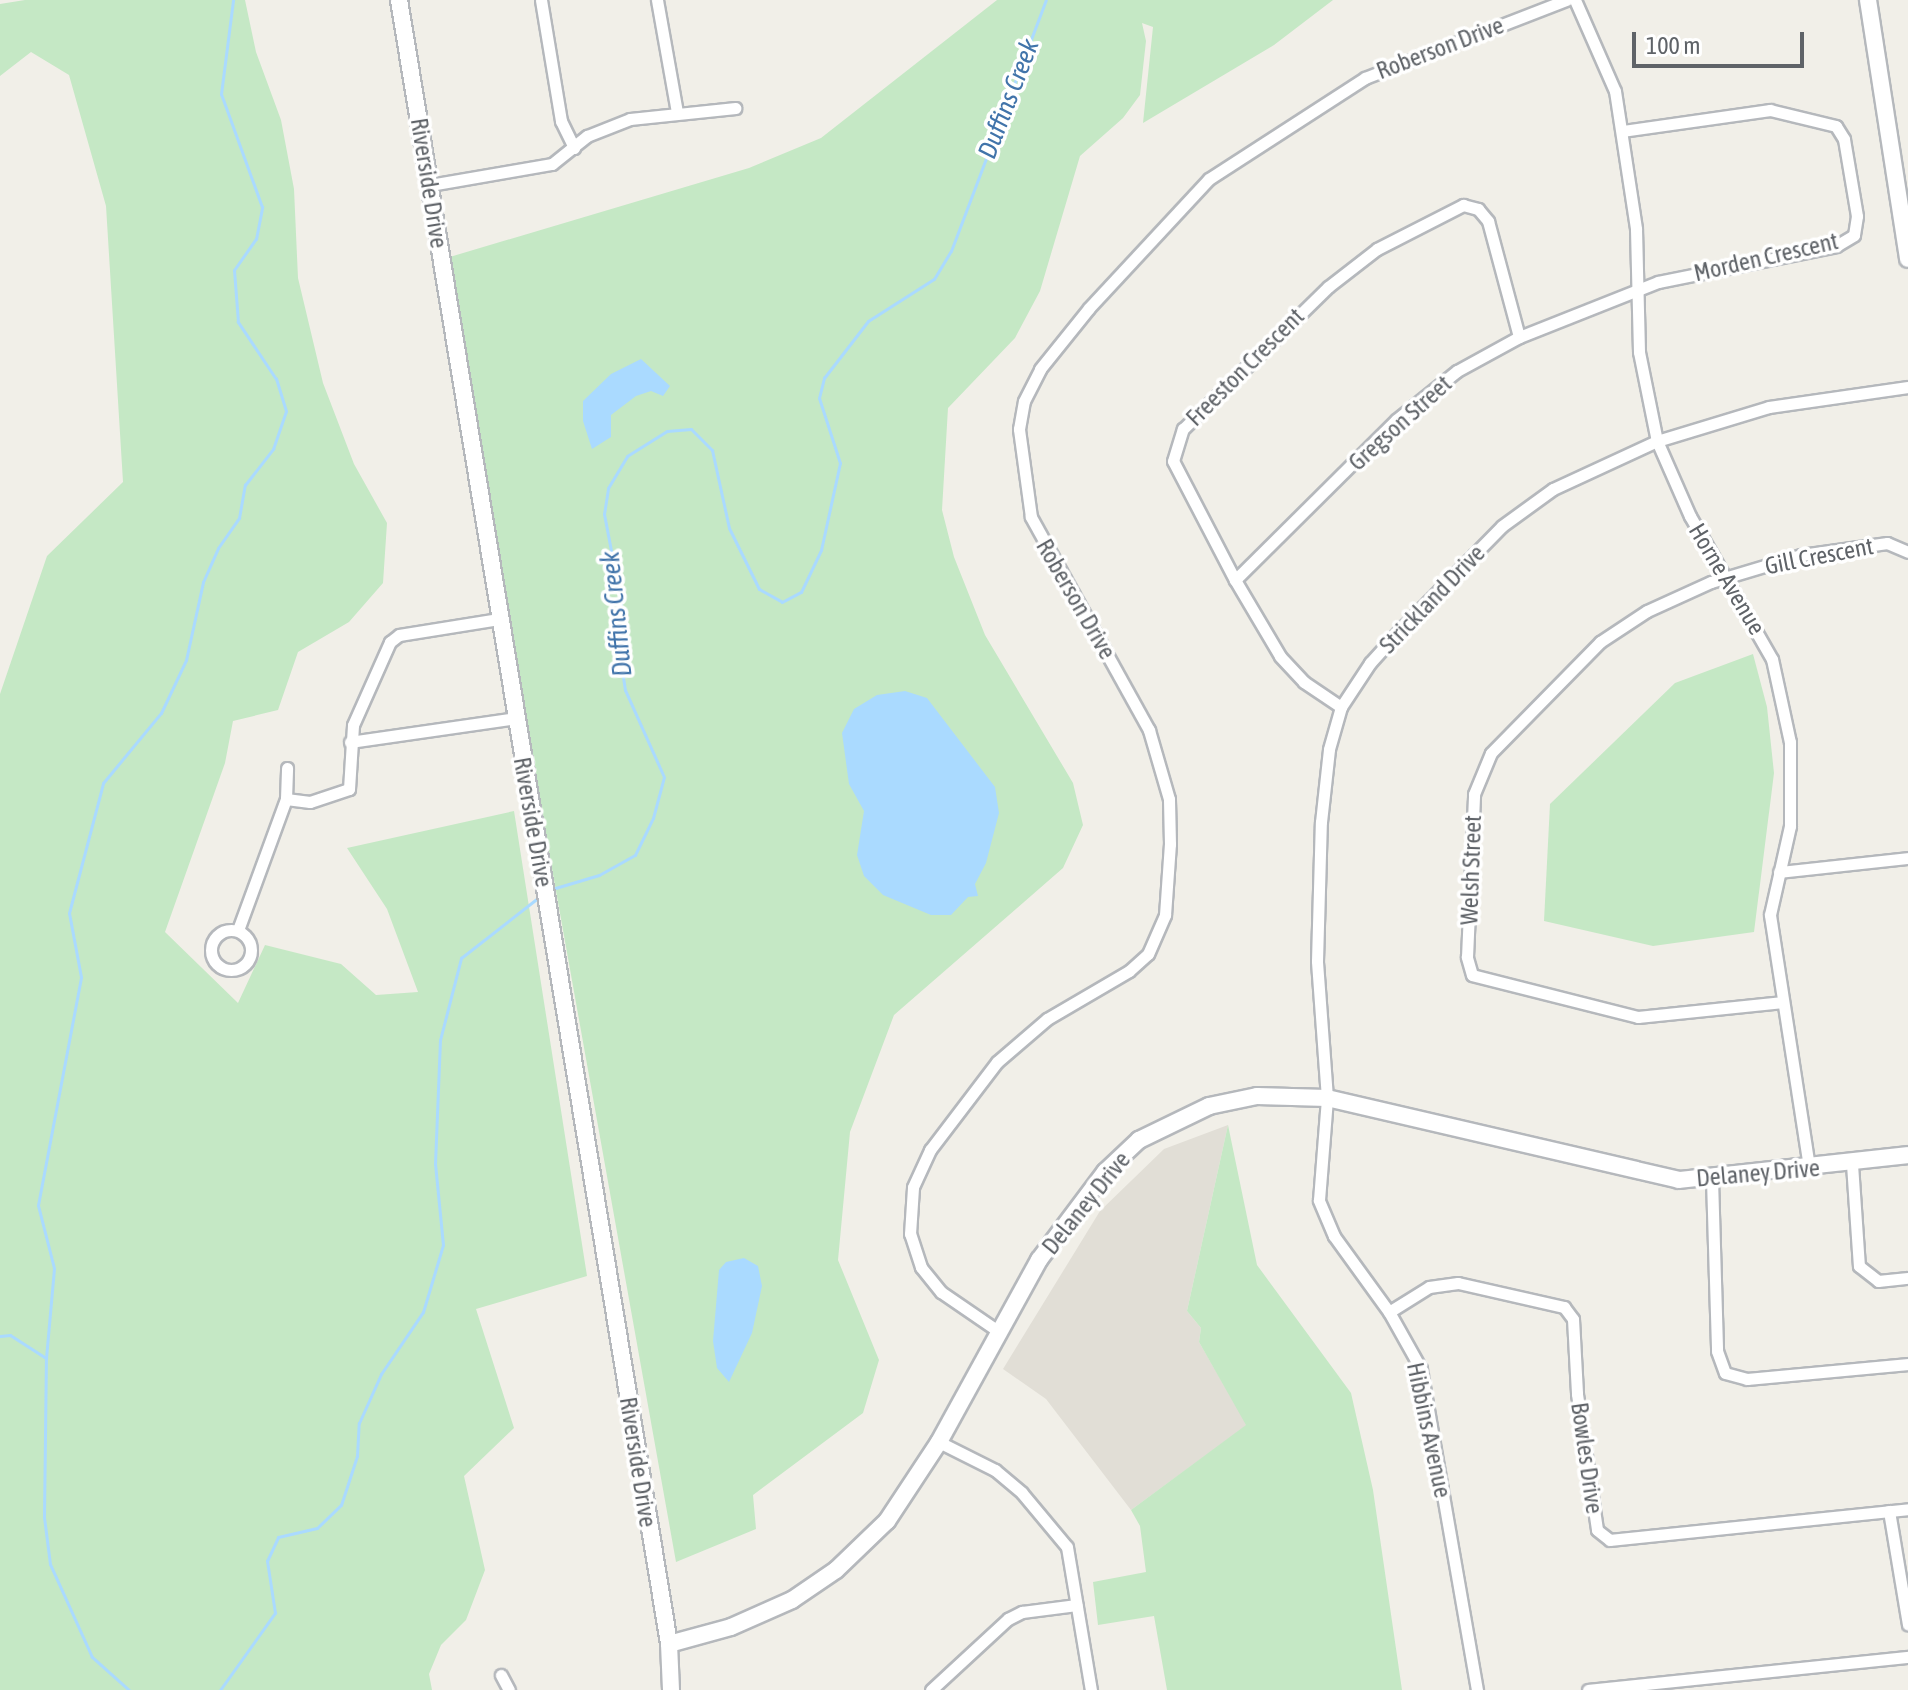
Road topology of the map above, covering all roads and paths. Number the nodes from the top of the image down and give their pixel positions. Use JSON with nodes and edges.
{"nodes":[{"id":1,"x":399,"y":0,"type":"edge"},
{"id":2,"x":541,"y":0,"type":"edge"},
{"id":3,"x":657,"y":0,"type":"edge"},
{"id":4,"x":1566,"y":0,"type":"edge"},
{"id":5,"x":1575,"y":0,"type":"edge"},
{"id":6,"x":1868,"y":0,"type":"edge"},
{"id":7,"x":735,"y":108,"type":"dead end"},
{"id":8,"x":677,"y":112,"type":"junction"},
{"id":9,"x":1623,"y":131,"type":"junction"},
{"id":10,"x":574,"y":148,"type":"junction"},
{"id":11,"x":430,"y":185,"type":"junction"},
{"id":12,"x":1908,"y":259,"type":"edge"},
{"id":13,"x":1637,"y":289,"type":"junction"},
{"id":14,"x":1519,"y":337,"type":"junction"},
{"id":15,"x":1908,"y":387,"type":"edge"},
{"id":16,"x":1657,"y":441,"type":"junction"},
{"id":17,"x":1908,"y":552,"type":"edge"},
{"id":18,"x":1729,"y":576,"type":"junction"},
{"id":19,"x":1235,"y":580,"type":"junction"},
{"id":20,"x":499,"y":619,"type":"junction"},
{"id":21,"x":1341,"y":707,"type":"junction"},
{"id":22,"x":516,"y":718,"type":"junction"},
{"id":23,"x":350,"y":742,"type":"junction"},
{"id":24,"x":287,"y":768,"type":"dead end"},
{"id":25,"x":286,"y":799,"type":"junction"},
{"id":26,"x":1908,"y":858,"type":"edge"},
{"id":27,"x":1779,"y":872,"type":"junction"},
{"id":28,"x":238,"y":930,"type":"dead end"},
{"id":29,"x":1783,"y":1002,"type":"junction"},
{"id":30,"x":1327,"y":1098,"type":"junction"},
{"id":31,"x":1908,"y":1155,"type":"edge"},
{"id":32,"x":1852,"y":1164,"type":"junction"},
{"id":33,"x":1809,"y":1168,"type":"junction"},
{"id":34,"x":1712,"y":1179,"type":"junction"},
{"id":35,"x":1908,"y":1278,"type":"edge"},
{"id":36,"x":1389,"y":1312,"type":"junction"},
{"id":37,"x":998,"y":1331,"type":"junction"},
{"id":38,"x":1908,"y":1364,"type":"edge"},
{"id":39,"x":939,"y":1442,"type":"junction"},
{"id":40,"x":1908,"y":1509,"type":"edge"},
{"id":41,"x":1889,"y":1511,"type":"junction"},
{"id":42,"x":1077,"y":1605,"type":"junction"},
{"id":43,"x":1908,"y":1624,"type":"edge"},
{"id":44,"x":669,"y":1644,"type":"junction"},
{"id":45,"x":1908,"y":1657,"type":"edge"},
{"id":46,"x":501,"y":1675,"type":"dead end"},
{"id":47,"x":509,"y":1690,"type":"edge"},
{"id":48,"x":671,"y":1690,"type":"edge"},
{"id":49,"x":931,"y":1690,"type":"edge"},
{"id":50,"x":1091,"y":1690,"type":"edge"},
{"id":51,"x":1477,"y":1690,"type":"edge"},
{"id":52,"x":1588,"y":1690,"type":"edge"}],
"edges":[{"from":1,"to":11,"type":"street","name":"Riverside Drive"},
{"from":2,"to":10,"type":"street"},
{"from":3,"to":8,"type":"street"},
{"from":4,"to":37,"type":"street","name":"Roberson Drive"},
{"from":5,"to":9,"type":"street","name":"Horne Avenue"},
{"from":6,"to":12,"type":"street"},
{"from":7,"to":8,"type":"street"},
{"from":8,"to":10,"type":"street"},
{"from":9,"to":13,"type":"street","name":"Horne Avenue"},
{"from":9,"to":13,"type":"street","name":"Morden Crescent"},
{"from":10,"to":11,"type":"street"},
{"from":11,"to":20,"type":"street","name":"Riverside Drive"},
{"from":13,"to":14,"type":"street","name":"Gregson Street"},
{"from":13,"to":16,"type":"street","name":"Horne Avenue"},
{"from":14,"to":19,"type":"street","name":"Gregson Street"},
{"from":14,"to":19,"type":"street","name":"Freeston Crescent"},
{"from":15,"to":16,"type":"street","name":"Strickland Drive"},
{"from":16,"to":18,"type":"street","name":"Horne Avenue"},
{"from":16,"to":21,"type":"street","name":"Strickland Drive"},
{"from":17,"to":18,"type":"street","name":"Gill Crescent"},
{"from":18,"to":27,"type":"street","name":"Horne Avenue"},
{"from":18,"to":29,"type":"street","name":"Welsh Street"},
{"from":19,"to":21,"type":"street","name":"Freeston Crescent"},
{"from":20,"to":22,"type":"street","name":"Riverside Drive"},
{"from":20,"to":23,"type":"street"},
{"from":21,"to":30,"type":"street","name":"Strickland Drive"},
{"from":22,"to":23,"type":"street"},
{"from":22,"to":44,"type":"street","name":"Riverside Drive"},
{"from":23,"to":25,"type":"street"},
{"from":24,"to":25,"type":"street"},
{"from":25,"to":28,"type":"street"},
{"from":26,"to":27,"type":"street"},
{"from":27,"to":29,"type":"street","name":"Horne Avenue"},
{"from":29,"to":33,"type":"street","name":"Horne Avenue"},
{"from":30,"to":34,"type":"street","name":"Delaney Drive"},
{"from":30,"to":36,"type":"street","name":"Hibbins Avenue"},
{"from":30,"to":37,"type":"street","name":"Delaney Drive"},
{"from":31,"to":32,"type":"street","name":"Delaney Drive"},
{"from":32,"to":33,"type":"street","name":"Delaney Drive"},
{"from":32,"to":35,"type":"street"},
{"from":33,"to":34,"type":"street","name":"Delaney Drive"},
{"from":34,"to":38,"type":"street"},
{"from":36,"to":41,"type":"street","name":"Bowles Drive"},
{"from":36,"to":51,"type":"street","name":"Hibbins Avenue"},
{"from":37,"to":39,"type":"street","name":"Delaney Drive"},
{"from":39,"to":42,"type":"street"},
{"from":39,"to":44,"type":"street","name":"Delaney Drive"},
{"from":40,"to":41,"type":"street","name":"Bowles Drive"},
{"from":41,"to":43,"type":"street"},
{"from":42,"to":49,"type":"street"},
{"from":42,"to":50,"type":"street"},
{"from":44,"to":48,"type":"street","name":"Riverside Drive"},
{"from":45,"to":52,"type":"street"},
{"from":46,"to":47,"type":"street"}]}
